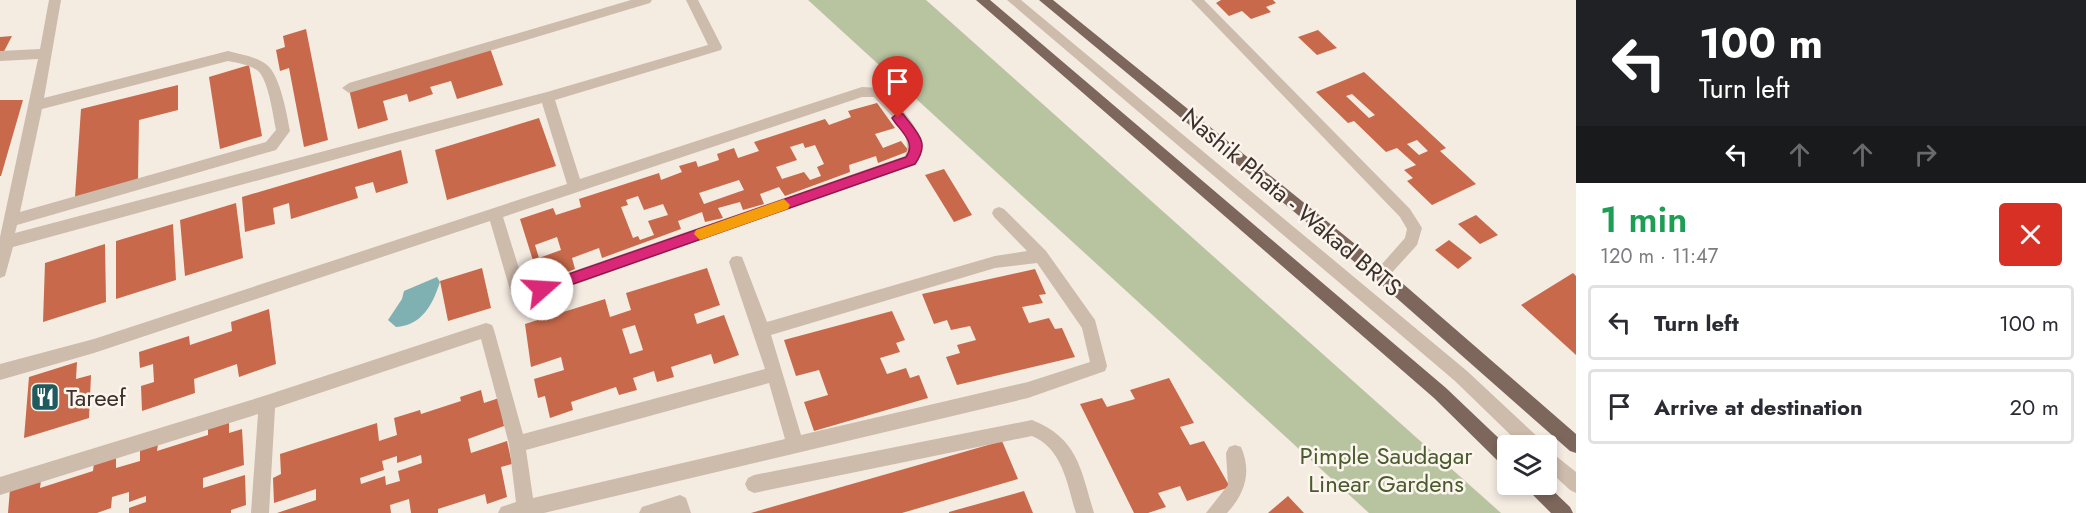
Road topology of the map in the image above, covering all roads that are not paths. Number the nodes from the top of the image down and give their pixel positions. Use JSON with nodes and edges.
{"nodes":[{"id":1,"x":646,"y":0,"type":"edge"},
{"id":2,"x":692,"y":0,"type":"edge"},
{"id":3,"x":982,"y":0,"type":"edge"},
{"id":4,"x":1013,"y":0,"type":"edge"},
{"id":5,"x":1045,"y":0,"type":"edge"},
{"id":6,"x":1197,"y":0,"type":"edge"},
{"id":7,"x":57,"y":1,"type":"edge"},
{"id":8,"x":45,"y":54,"type":"junction"},
{"id":9,"x":0,"y":56,"type":"edge"},
{"id":10,"x":349,"y":88,"type":"dead end"},
{"id":11,"x":547,"y":97,"type":"junction"},
{"id":12,"x":36,"y":105,"type":"junction"},
{"id":13,"x":575,"y":186,"type":"junction"},
{"id":14,"x":7,"y":198,"type":"edge"},
{"id":15,"x":495,"y":213,"type":"junction"},
{"id":16,"x":999,"y":213,"type":"dead end"},
{"id":17,"x":11,"y":221,"type":"junction"},
{"id":18,"x":7,"y":242,"type":"junction"},
{"id":19,"x":1041,"y":256,"type":"junction"},
{"id":20,"x":737,"y":262,"type":"dead end"},
{"id":21,"x":0,"y":271,"type":"edge"},
{"id":22,"x":1382,"y":273,"type":"junction"},
{"id":23,"x":762,"y":331,"type":"junction"},
{"id":24,"x":0,"y":372,"type":"edge"},
{"id":25,"x":774,"y":374,"type":"junction"},
{"id":26,"x":267,"y":403,"type":"junction"},
{"id":27,"x":1523,"y":435,"type":"edge"},
{"id":28,"x":517,"y":444,"type":"junction"},
{"id":29,"x":795,"y":444,"type":"junction"},
{"id":30,"x":1576,"y":445,"type":"edge"},
{"id":31,"x":1497,"y":448,"type":"edge"},
{"id":32,"x":1235,"y":453,"type":"dead end"},
{"id":33,"x":1557,"y":466,"type":"edge"},
{"id":34,"x":754,"y":484,"type":"dead end"},
{"id":35,"x":1576,"y":484,"type":"edge"},
{"id":36,"x":0,"y":486,"type":"edge"},
{"id":37,"x":1545,"y":495,"type":"edge"},
{"id":38,"x":526,"y":507,"type":"junction"},
{"id":39,"x":260,"y":513,"type":"edge"},
{"id":40,"x":507,"y":513,"type":"edge"},
{"id":41,"x":648,"y":513,"type":"edge"},
{"id":42,"x":682,"y":513,"type":"edge"},
{"id":43,"x":1086,"y":513,"type":"edge"},
{"id":44,"x":1215,"y":513,"type":"edge"},
{"id":45,"x":1564,"y":513,"type":"edge"}],
"edges":[{"from":1,"to":10,"type":"street"},
{"from":2,"to":11,"type":"street"},
{"from":3,"to":31,"type":"main road"},
{"from":4,"to":27,"type":"street","name":"Nashik Phata - Wakad BRTS"},
{"from":5,"to":22,"type":"main road"},
{"from":6,"to":22,"type":"street"},
{"from":7,"to":8,"type":"street"},
{"from":8,"to":9,"type":"street"},
{"from":8,"to":12,"type":"street"},
{"from":11,"to":13,"type":"street"},
{"from":11,"to":18,"type":"street"},
{"from":12,"to":14,"type":"street"},
{"from":12,"to":17,"type":"street"},
{"from":13,"to":15,"type":"street"},
{"from":13,"to":15,"type":"street"},
{"from":14,"to":17,"type":"street"},
{"from":15,"to":24,"type":"street"},
{"from":16,"to":19,"type":"street"},
{"from":17,"to":18,"type":"street"},
{"from":18,"to":21,"type":"street"},
{"from":19,"to":23,"type":"street"},
{"from":19,"to":29,"type":"street"},
{"from":20,"to":23,"type":"street"},
{"from":22,"to":30,"type":"main road"},
{"from":23,"to":25,"type":"street"},
{"from":25,"to":28,"type":"street"},
{"from":25,"to":29,"type":"street"},
{"from":26,"to":28,"type":"street"},
{"from":26,"to":36,"type":"street"},
{"from":26,"to":39,"type":"street"},
{"from":28,"to":38,"type":"street"},
{"from":29,"to":38,"type":"street"},
{"from":32,"to":44,"type":"street"},
{"from":33,"to":35,"type":"street"},
{"from":34,"to":43,"type":"street"},
{"from":37,"to":45,"type":"main road"},
{"from":38,"to":40,"type":"street"},
{"from":41,"to":42,"type":"street"}]}
